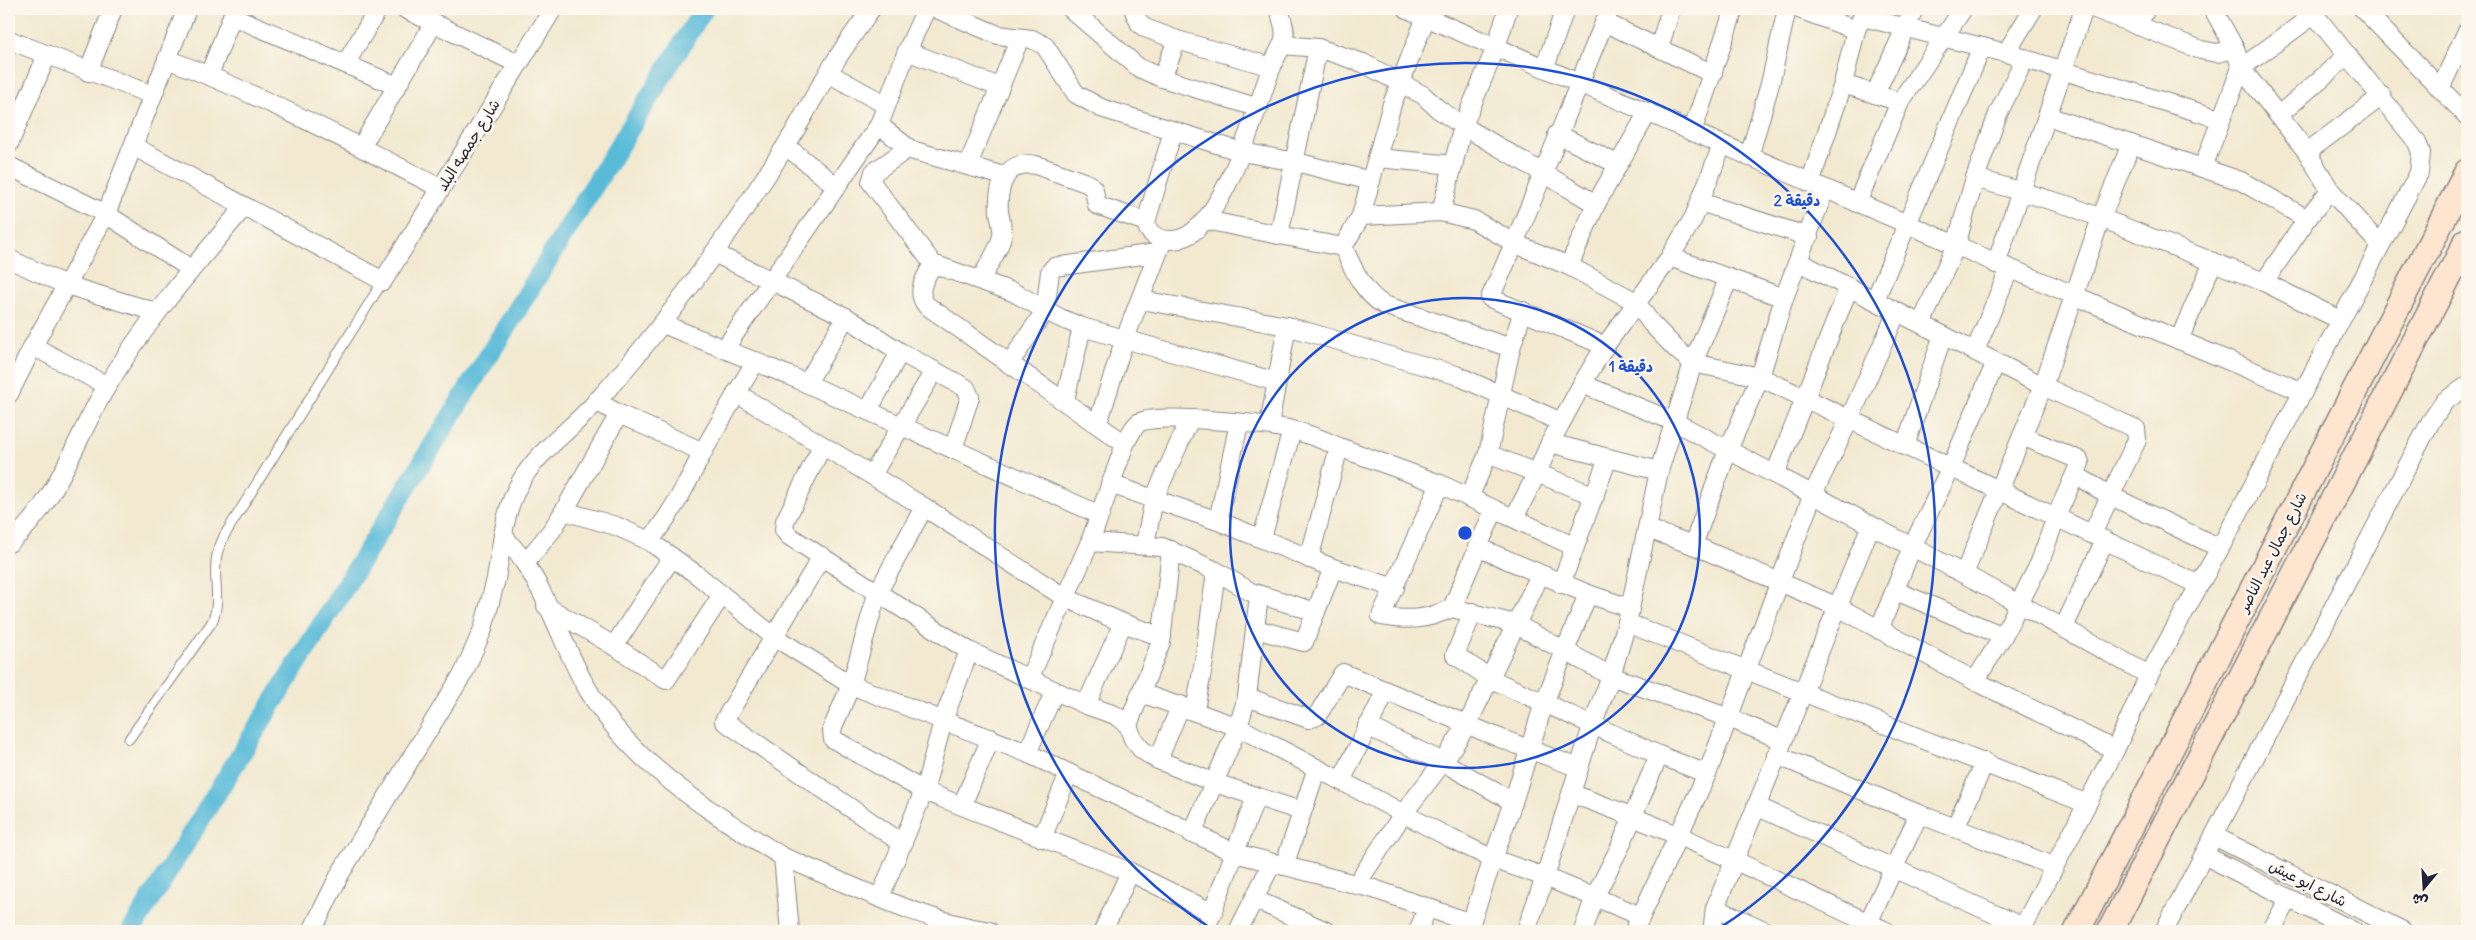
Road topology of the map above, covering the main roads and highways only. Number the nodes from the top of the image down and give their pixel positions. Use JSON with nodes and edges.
{"nodes":[{"id":1,"x":2467,"y":172,"type":"edge"},
{"id":2,"x":2467,"y":241,"type":"edge"},
{"id":3,"x":2077,"y":931,"type":"edge"},
{"id":4,"x":2110,"y":931,"type":"edge"}],
"edges":[{"from":1,"to":3,"type":"main road","name":"شارع جمال عبد الناصر"},
{"from":2,"to":4,"type":"main road","name":"شارع جمال عبد الناصر"}]}
